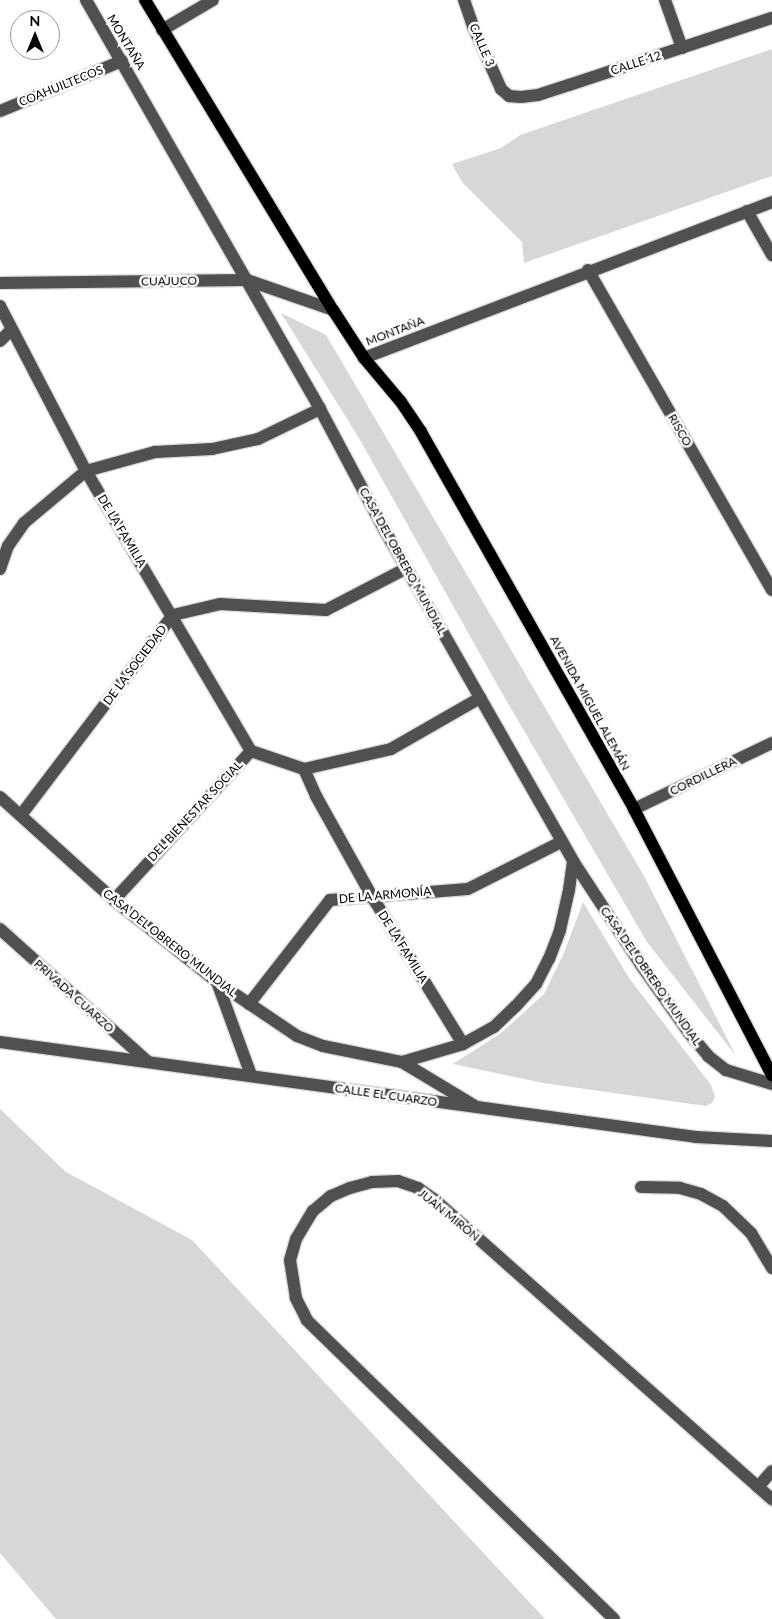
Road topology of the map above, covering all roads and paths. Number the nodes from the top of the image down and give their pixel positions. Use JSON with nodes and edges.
{"nodes":[{"id":1,"x":86,"y":0,"type":"edge"},
{"id":2,"x":145,"y":0,"type":"edge"},
{"id":3,"x":213,"y":0,"type":"edge"},
{"id":4,"x":464,"y":0,"type":"edge"},
{"id":5,"x":666,"y":0,"type":"edge"},
{"id":6,"x":772,"y":18,"type":"edge"},
{"id":7,"x":162,"y":30,"type":"junction"},
{"id":8,"x":682,"y":48,"type":"junction"},
{"id":9,"x":122,"y":61,"type":"junction"},
{"id":10,"x":501,"y":89,"type":"joint"},
{"id":11,"x":0,"y":111,"type":"edge"},
{"id":12,"x":772,"y":202,"type":"edge"},
{"id":13,"x":747,"y":211,"type":"junction"},
{"id":14,"x":772,"y":255,"type":"edge"},
{"id":15,"x":588,"y":270,"type":"junction"},
{"id":16,"x":247,"y":280,"type":"junction"},
{"id":17,"x":1,"y":282,"type":"edge"},
{"id":18,"x":0,"y":306,"type":"edge"},
{"id":19,"x":332,"y":310,"type":"junction"},
{"id":20,"x":10,"y":330,"type":"junction"},
{"id":21,"x":0,"y":341,"type":"edge"},
{"id":22,"x":364,"y":358,"type":"junction"},
{"id":23,"x":320,"y":409,"type":"junction"},
{"id":24,"x":86,"y":471,"type":"junction"},
{"id":25,"x":407,"y":568,"type":"junction"},
{"id":26,"x":0,"y":569,"type":"edge"},
{"id":27,"x":772,"y":590,"type":"edge"},
{"id":28,"x":173,"y":615,"type":"junction"},
{"id":29,"x":480,"y":698,"type":"junction"},
{"id":30,"x":772,"y":743,"type":"edge"},
{"id":31,"x":251,"y":751,"type":"junction"},
{"id":32,"x":304,"y":769,"type":"junction"},
{"id":33,"x":0,"y":797,"type":"edge"},
{"id":34,"x":634,"y":809,"type":"junction"},
{"id":35,"x":20,"y":815,"type":"junction"},
{"id":36,"x":561,"y":842,"type":"junction"},
{"id":37,"x":573,"y":862,"type":"junction"},
{"id":38,"x":371,"y":895,"type":"junction"},
{"id":39,"x":114,"y":900,"type":"junction"},
{"id":40,"x":0,"y":929,"type":"edge"},
{"id":41,"x":217,"y":982,"type":"junction"},
{"id":42,"x":249,"y":1004,"type":"junction"},
{"id":43,"x":0,"y":1042,"type":"edge"},
{"id":44,"x":463,"y":1044,"type":"junction"},
{"id":45,"x":148,"y":1062,"type":"junction"},
{"id":46,"x":402,"y":1062,"type":"junction"},
{"id":47,"x":772,"y":1075,"type":"edge"},
{"id":48,"x":251,"y":1076,"type":"junction"},
{"id":49,"x":772,"y":1084,"type":"edge"},
{"id":50,"x":481,"y":1110,"type":"junction"},
{"id":51,"x":772,"y":1141,"type":"edge"},
{"id":52,"x":640,"y":1187,"type":"dead end"},
{"id":53,"x":772,"y":1268,"type":"edge"},
{"id":54,"x":772,"y":1471,"type":"edge"},
{"id":55,"x":758,"y":1487,"type":"junction"},
{"id":56,"x":772,"y":1499,"type":"edge"},
{"id":57,"x":614,"y":1619,"type":"edge"}],
"edges":[{"from":1,"to":9,"type":"street","name":"MONTAÑA"},
{"from":2,"to":7,"type":"main road","name":"MONTAÑA"},
{"from":3,"to":7,"type":"street"},
{"from":4,"to":10,"type":"street","name":"CALLE 3"},
{"from":5,"to":8,"type":"street"},
{"from":6,"to":8,"type":"street","name":"CALLE 12"},
{"from":7,"to":19,"type":"main road","name":"MONTAÑA"},
{"from":8,"to":10,"type":"street","name":"CALLE 12"},
{"from":9,"to":11,"type":"street","name":"COAHUILTECOS"},
{"from":9,"to":16,"type":"street","name":"MONTAÑA"},
{"from":12,"to":13,"type":"street","name":"MONTAÑA"},
{"from":13,"to":14,"type":"street"},
{"from":13,"to":15,"type":"street","name":"MONTAÑA"},
{"from":15,"to":22,"type":"street","name":"MONTAÑA"},
{"from":15,"to":27,"type":"street","name":"RISCO"},
{"from":16,"to":17,"type":"street","name":"CUAJUCO"},
{"from":16,"to":19,"type":"street","name":"CUAJUCO"},
{"from":16,"to":23,"type":"street","name":"CASA DEL OBRERO MUNDIAL"},
{"from":18,"to":20,"type":"street","name":"DE LA FAMILIA"},
{"from":19,"to":22,"type":"main road","name":"MONTAÑA"},
{"from":20,"to":21,"type":"street"},
{"from":20,"to":24,"type":"street","name":"DE LA FAMILIA"},
{"from":22,"to":34,"type":"main road","name":"AVENIDA MIGUEL ALEMÁN"},
{"from":23,"to":24,"type":"street"},
{"from":23,"to":25,"type":"street","name":"CASA DEL OBRERO MUNDIAL"},
{"from":24,"to":26,"type":"street"},
{"from":24,"to":28,"type":"street","name":"DE LA FAMILIA"},
{"from":25,"to":28,"type":"street","name":"DE LA SOCIEDAD"},
{"from":25,"to":29,"type":"street","name":"CASA DEL OBRERO MUNDIAL"},
{"from":28,"to":31,"type":"street","name":"DE LA FAMILIA"},
{"from":28,"to":35,"type":"street","name":"DE LA SOCIEDAD"},
{"from":29,"to":32,"type":"street"},
{"from":29,"to":36,"type":"street","name":"CASA DEL OBRERO MUNDIAL"},
{"from":30,"to":34,"type":"street","name":"CORDILLERA"},
{"from":31,"to":32,"type":"street","name":"DEL BIENESTAR SOCIAL"},
{"from":31,"to":39,"type":"street","name":"DEL BIENESTAR SOCIAL"},
{"from":32,"to":38,"type":"street","name":"DE LA FAMILIA"},
{"from":33,"to":35,"type":"street","name":"CASA DEL OBRERO MUNDIAL"},
{"from":34,"to":47,"type":"main road","name":"AVENIDA MIGUEL ALEMÁN"},
{"from":35,"to":39,"type":"street","name":"CASA DEL OBRERO MUNDIAL"},
{"from":36,"to":37,"type":"street","name":"CASA DEL OBRERO MUNDIAL"},
{"from":36,"to":38,"type":"street","name":"DE LA ARMONÍA"},
{"from":37,"to":44,"type":"street","name":"CASA DEL OBRERO MUNDIAL"},
{"from":37,"to":49,"type":"street","name":"CASA DEL OBRERO MUNDIAL"},
{"from":38,"to":42,"type":"street","name":"DE LA ARMONÍA"},
{"from":38,"to":44,"type":"street","name":"DE LA FAMILIA"},
{"from":39,"to":41,"type":"street","name":"CASA DEL OBRERO MUNDIAL"},
{"from":40,"to":45,"type":"street","name":"PRIVADA CUARZO"},
{"from":41,"to":42,"type":"street","name":"CASA DEL OBRERO MUNDIAL"},
{"from":41,"to":48,"type":"street"},
{"from":42,"to":46,"type":"street","name":"CASA DEL OBRERO MUNDIAL"},
{"from":43,"to":45,"type":"street","name":"CALLE EL CUARZO"},
{"from":44,"to":46,"type":"street","name":"CASA DEL OBRERO MUNDIAL"},
{"from":45,"to":48,"type":"street","name":"CALLE EL CUARZO"},
{"from":46,"to":50,"type":"street"},
{"from":48,"to":50,"type":"street","name":"CALLE EL CUARZO"},
{"from":50,"to":51,"type":"street","name":"CALLE EL CUARZO"},
{"from":52,"to":53,"type":"street"},
{"from":54,"to":55,"type":"street"},
{"from":55,"to":56,"type":"street","name":"JUAN MIRÓN"},
{"from":55,"to":57,"type":"street","name":"JUAN MIRÓN"}]}
